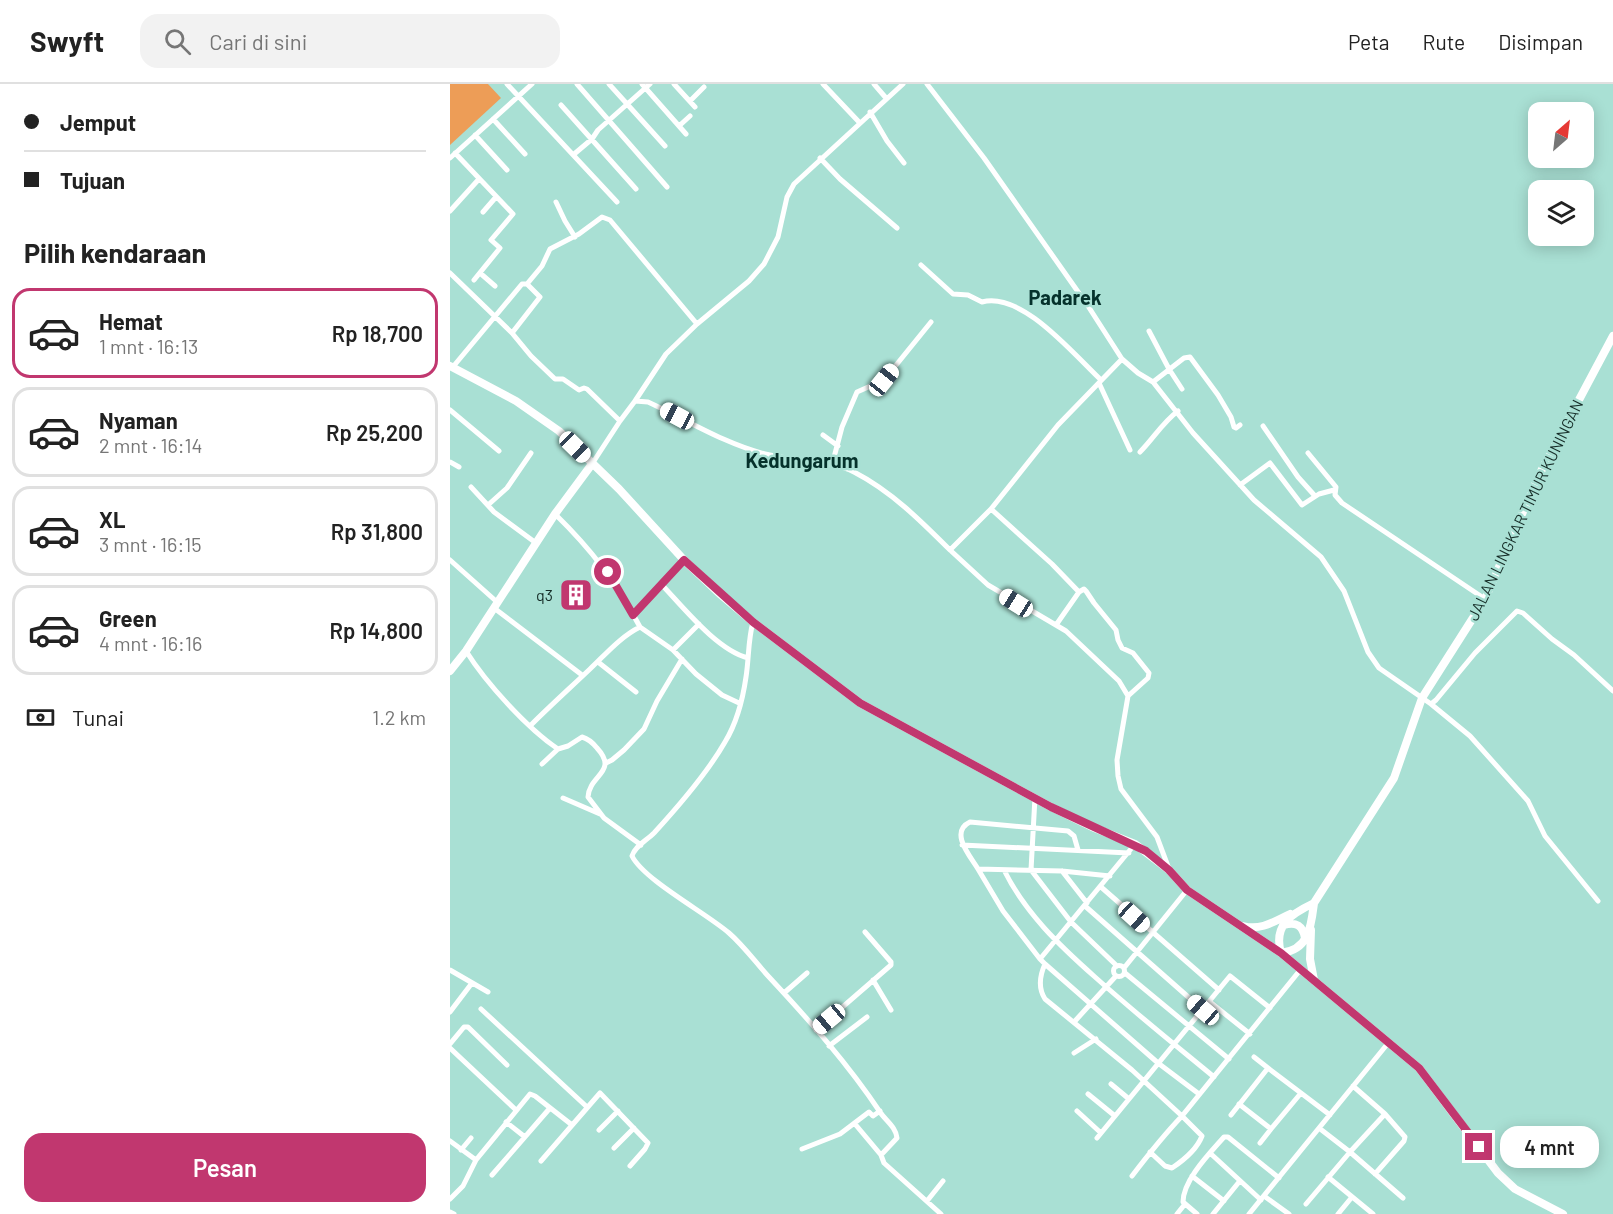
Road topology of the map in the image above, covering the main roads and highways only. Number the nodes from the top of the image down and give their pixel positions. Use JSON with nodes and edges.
{"nodes":[{"id":1,"x":1613,"y":336,"type":"edge"},
{"id":2,"x":451,"y":368,"type":"edge"},
{"id":3,"x":592,"y":464,"type":"junction"},
{"id":4,"x":450,"y":671,"type":"edge"},
{"id":5,"x":1314,"y":903,"type":"junction"},
{"id":6,"x":1297,"y":911,"type":"junction"},
{"id":7,"x":1311,"y":921,"type":"junction"},
{"id":8,"x":1240,"y":925,"type":"junction"},
{"id":9,"x":1284,"y":925,"type":"junction"},
{"id":10,"x":1305,"y":938,"type":"junction"},
{"id":11,"x":1281,"y":953,"type":"junction"},
{"id":12,"x":1314,"y":980,"type":"junction"},
{"id":13,"x":1563,"y":1214,"type":"edge"}],
"edges":[{"from":1,"to":5,"type":"main road","name":"JALAN LINGKAR TIMUR KUNINGAN"},
{"from":2,"to":3,"type":"main road"},
{"from":3,"to":4,"type":"main road"},
{"from":3,"to":8,"type":"main road"},
{"from":5,"to":6,"type":"main road"},
{"from":5,"to":7,"type":"main road","name":"JALAN LINGKAR TIMUR KUNINGAN"},
{"from":6,"to":8,"type":"main road"},
{"from":6,"to":9,"type":"main road"},
{"from":7,"to":10,"type":"main road","name":"JALAN LINGKAR TIMUR KUNINGAN"},
{"from":7,"to":12,"type":"main road"},
{"from":8,"to":11,"type":"main road"},
{"from":9,"to":10,"type":"main road"},
{"from":9,"to":11,"type":"main road"},
{"from":10,"to":11,"type":"main road"},
{"from":11,"to":12,"type":"main road"},
{"from":12,"to":13,"type":"main road"}]}
